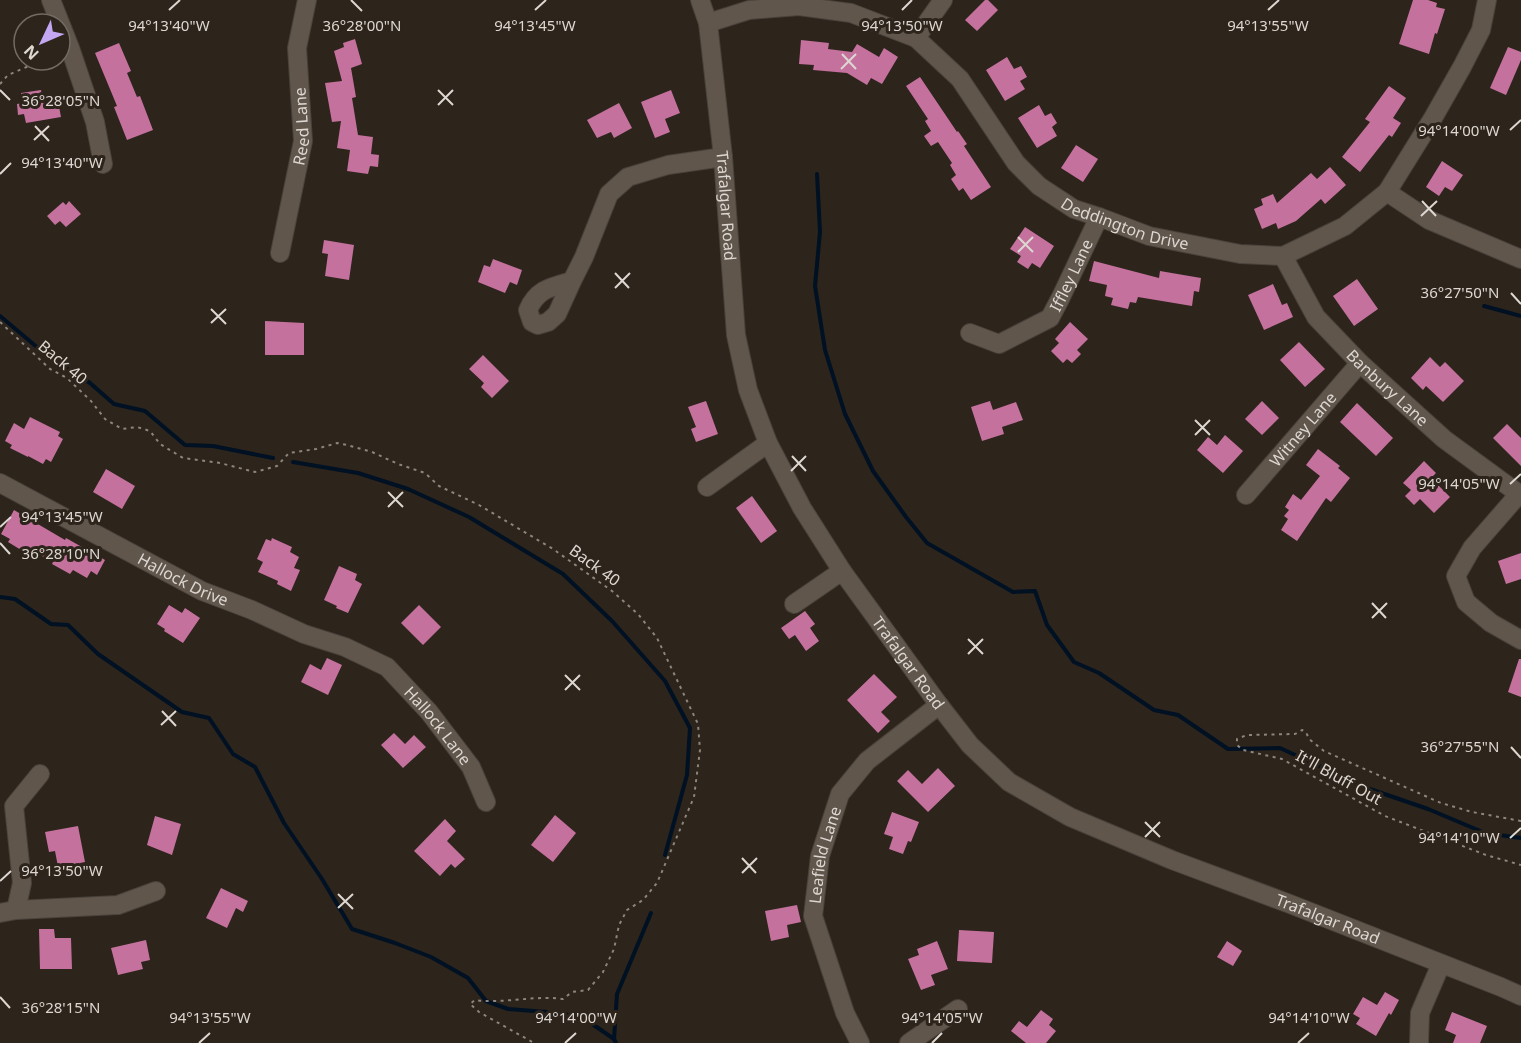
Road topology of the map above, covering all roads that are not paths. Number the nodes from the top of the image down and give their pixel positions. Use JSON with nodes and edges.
{"nodes":[{"id":1,"x":51,"y":0,"type":"edge"},
{"id":2,"x":307,"y":0,"type":"edge"},
{"id":3,"x":700,"y":0,"type":"edge"},
{"id":4,"x":943,"y":0,"type":"edge"},
{"id":5,"x":1487,"y":0,"type":"edge"},
{"id":6,"x":708,"y":23,"type":"junction"},
{"id":7,"x":916,"y":38,"type":"junction"},
{"id":8,"x":723,"y":157,"type":"junction"},
{"id":9,"x":103,"y":164,"type":"dead end"},
{"id":10,"x":1387,"y":192,"type":"junction"},
{"id":11,"x":1099,"y":217,"type":"junction"},
{"id":12,"x":280,"y":253,"type":"dead end"},
{"id":13,"x":1283,"y":256,"type":"junction"},
{"id":14,"x":1521,"y":259,"type":"edge"},
{"id":15,"x":572,"y":281,"type":"dead end"},
{"id":16,"x":970,"y":333,"type":"dead end"},
{"id":17,"x":1360,"y":363,"type":"junction"},
{"id":18,"x":768,"y":443,"type":"junction"},
{"id":19,"x":0,"y":483,"type":"edge"},
{"id":20,"x":707,"y":487,"type":"dead end"},
{"id":21,"x":1246,"y":495,"type":"dead end"},
{"id":22,"x":1520,"y":495,"type":"edge"},
{"id":23,"x":842,"y":571,"type":"junction"},
{"id":24,"x":794,"y":603,"type":"dead end"},
{"id":25,"x":1521,"y":640,"type":"edge"},
{"id":26,"x":374,"y":661,"type":"joint"},
{"id":27,"x":939,"y":705,"type":"junction"},
{"id":28,"x":40,"y":774,"type":"dead end"},
{"id":29,"x":486,"y":802,"type":"dead end"},
{"id":30,"x":156,"y":891,"type":"dead end"},
{"id":31,"x":8,"y":912,"type":"edge"},
{"id":32,"x":1441,"y":964,"type":"junction"},
{"id":33,"x":1521,"y":996,"type":"edge"},
{"id":34,"x":958,"y":1009,"type":"dead end"},
{"id":35,"x":860,"y":1043,"type":"edge"},
{"id":36,"x":909,"y":1043,"type":"edge"},
{"id":37,"x":1419,"y":1043,"type":"edge"}],
"edges":[{"from":1,"to":9,"type":"street"},
{"from":2,"to":12,"type":"street","name":"Reed Lane"},
{"from":3,"to":6,"type":"street","name":"Trafalgar Road"},
{"from":4,"to":7,"type":"street"},
{"from":5,"to":10,"type":"street","name":"Deddington Drive"},
{"from":6,"to":7,"type":"street","name":"Deddington Drive"},
{"from":6,"to":8,"type":"street","name":"Trafalgar Road"},
{"from":7,"to":11,"type":"street","name":"Deddington Drive"},
{"from":8,"to":15,"type":"street"},
{"from":8,"to":18,"type":"street","name":"Trafalgar Road"},
{"from":10,"to":13,"type":"street","name":"Deddington Drive"},
{"from":10,"to":14,"type":"street"},
{"from":11,"to":13,"type":"street","name":"Deddington Drive"},
{"from":11,"to":16,"type":"street","name":"Iffley Lane"},
{"from":13,"to":17,"type":"street","name":"Banbury Lane"},
{"from":17,"to":21,"type":"street","name":"Witney Lane"},
{"from":17,"to":22,"type":"street","name":"Banbury Lane"},
{"from":18,"to":20,"type":"street"},
{"from":18,"to":23,"type":"street","name":"Trafalgar Road"},
{"from":19,"to":26,"type":"street","name":"Hallock Drive"},
{"from":22,"to":25,"type":"street"},
{"from":23,"to":24,"type":"street"},
{"from":23,"to":27,"type":"street","name":"Trafalgar Road"},
{"from":26,"to":29,"type":"street","name":"Hallock Lane"},
{"from":27,"to":32,"type":"street","name":"Trafalgar Road"},
{"from":27,"to":35,"type":"street","name":"Leafield Lane"},
{"from":28,"to":31,"type":"street"},
{"from":30,"to":31,"type":"street"},
{"from":32,"to":33,"type":"street","name":"Trafalgar Road"},
{"from":32,"to":37,"type":"street"},
{"from":34,"to":36,"type":"street"}]}
